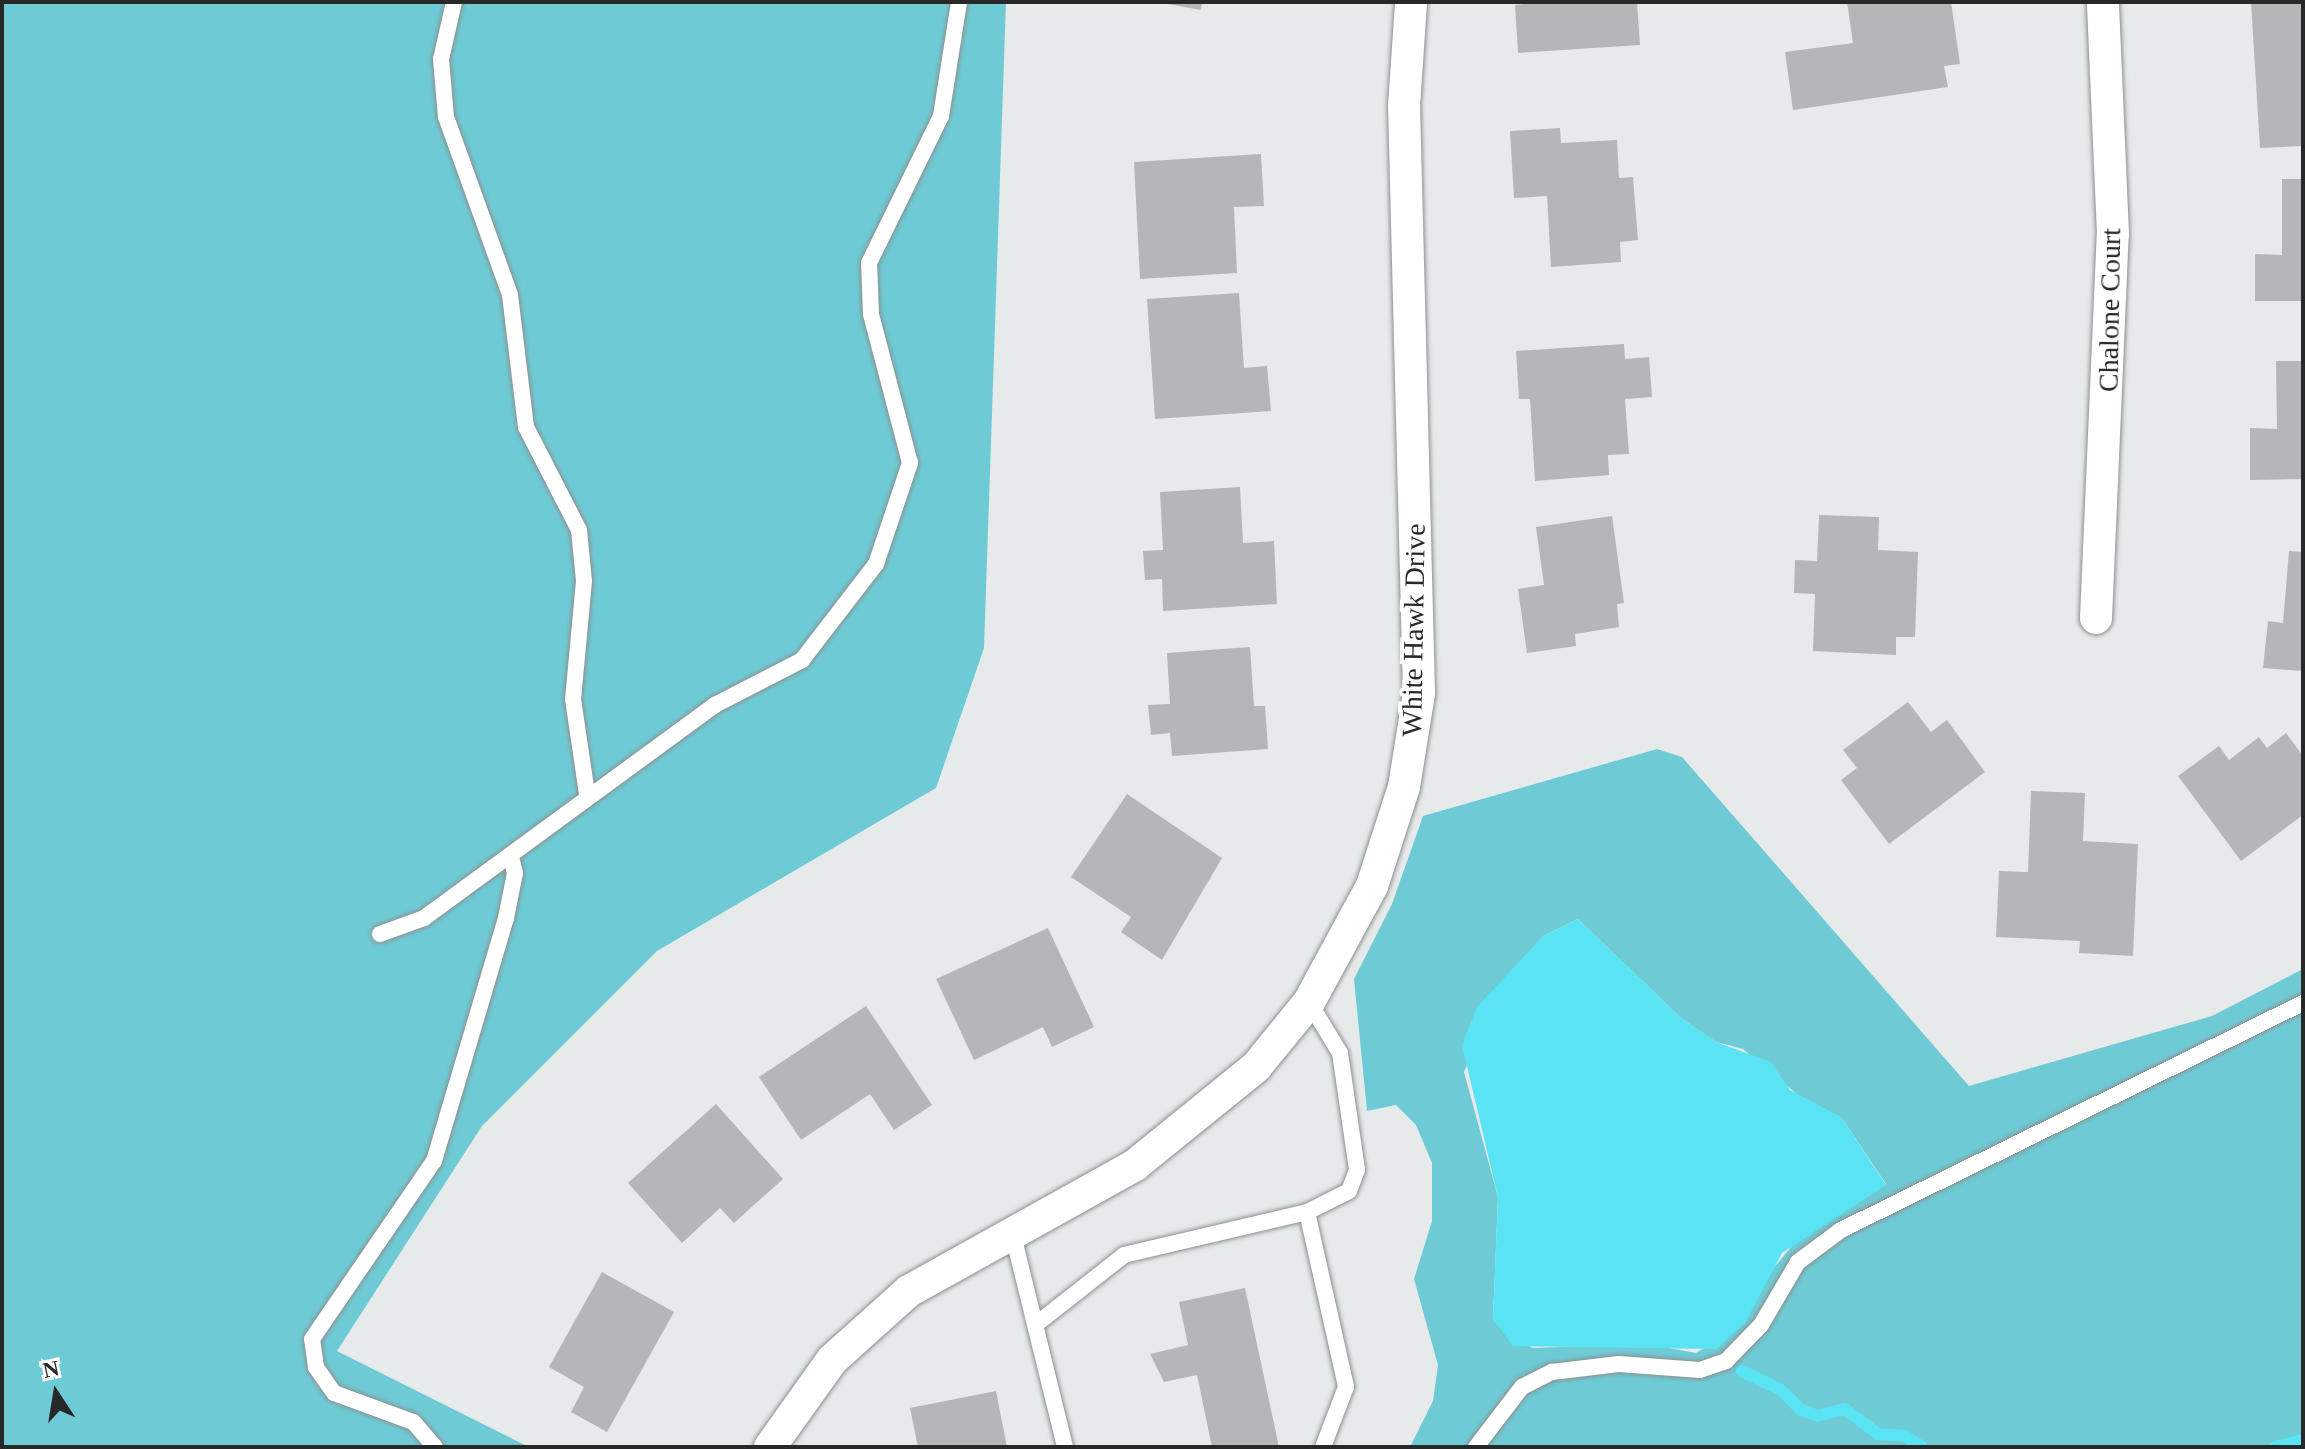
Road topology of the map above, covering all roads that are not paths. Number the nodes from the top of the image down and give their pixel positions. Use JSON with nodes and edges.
{"nodes":[{"id":1,"x":454,"y":2,"type":"edge"},
{"id":2,"x":959,"y":2,"type":"edge"},
{"id":3,"x":1411,"y":2,"type":"edge"},
{"id":4,"x":2103,"y":2,"type":"edge"},
{"id":5,"x":2096,"y":618,"type":"dead end"},
{"id":6,"x":587,"y":794,"type":"junction"},
{"id":7,"x":511,"y":857,"type":"junction"},
{"id":8,"x":380,"y":934,"type":"dead end"},
{"id":9,"x":1309,"y":1002,"type":"junction"},
{"id":10,"x":2303,"y":1003,"type":"edge"},
{"id":11,"x":1307,"y":1212,"type":"junction"},
{"id":12,"x":1012,"y":1231,"type":"junction"},
{"id":13,"x":1039,"y":1322,"type":"junction"},
{"id":14,"x":435,"y":1447,"type":"edge"},
{"id":15,"x":770,"y":1447,"type":"edge"},
{"id":16,"x":1065,"y":1447,"type":"edge"},
{"id":17,"x":1323,"y":1447,"type":"edge"},
{"id":18,"x":1476,"y":1447,"type":"edge"}],
"edges":[{"from":1,"to":6,"type":"lane"},
{"from":2,"to":6,"type":"lane"},
{"from":3,"to":9,"type":"street","name":"White Hawk Drive"},
{"from":4,"to":5,"type":"street","name":"Chalone Court"},
{"from":6,"to":7,"type":"lane"},
{"from":7,"to":8,"type":"lane"},
{"from":7,"to":14,"type":"lane"},
{"from":9,"to":11,"type":"lane"},
{"from":9,"to":12,"type":"street","name":"White Hawk Drive"},
{"from":10,"to":18,"type":"lane"},
{"from":11,"to":13,"type":"lane"},
{"from":11,"to":17,"type":"lane"},
{"from":12,"to":13,"type":"lane"},
{"from":12,"to":15,"type":"street","name":"White Hawk Drive"},
{"from":13,"to":16,"type":"lane"}]}
